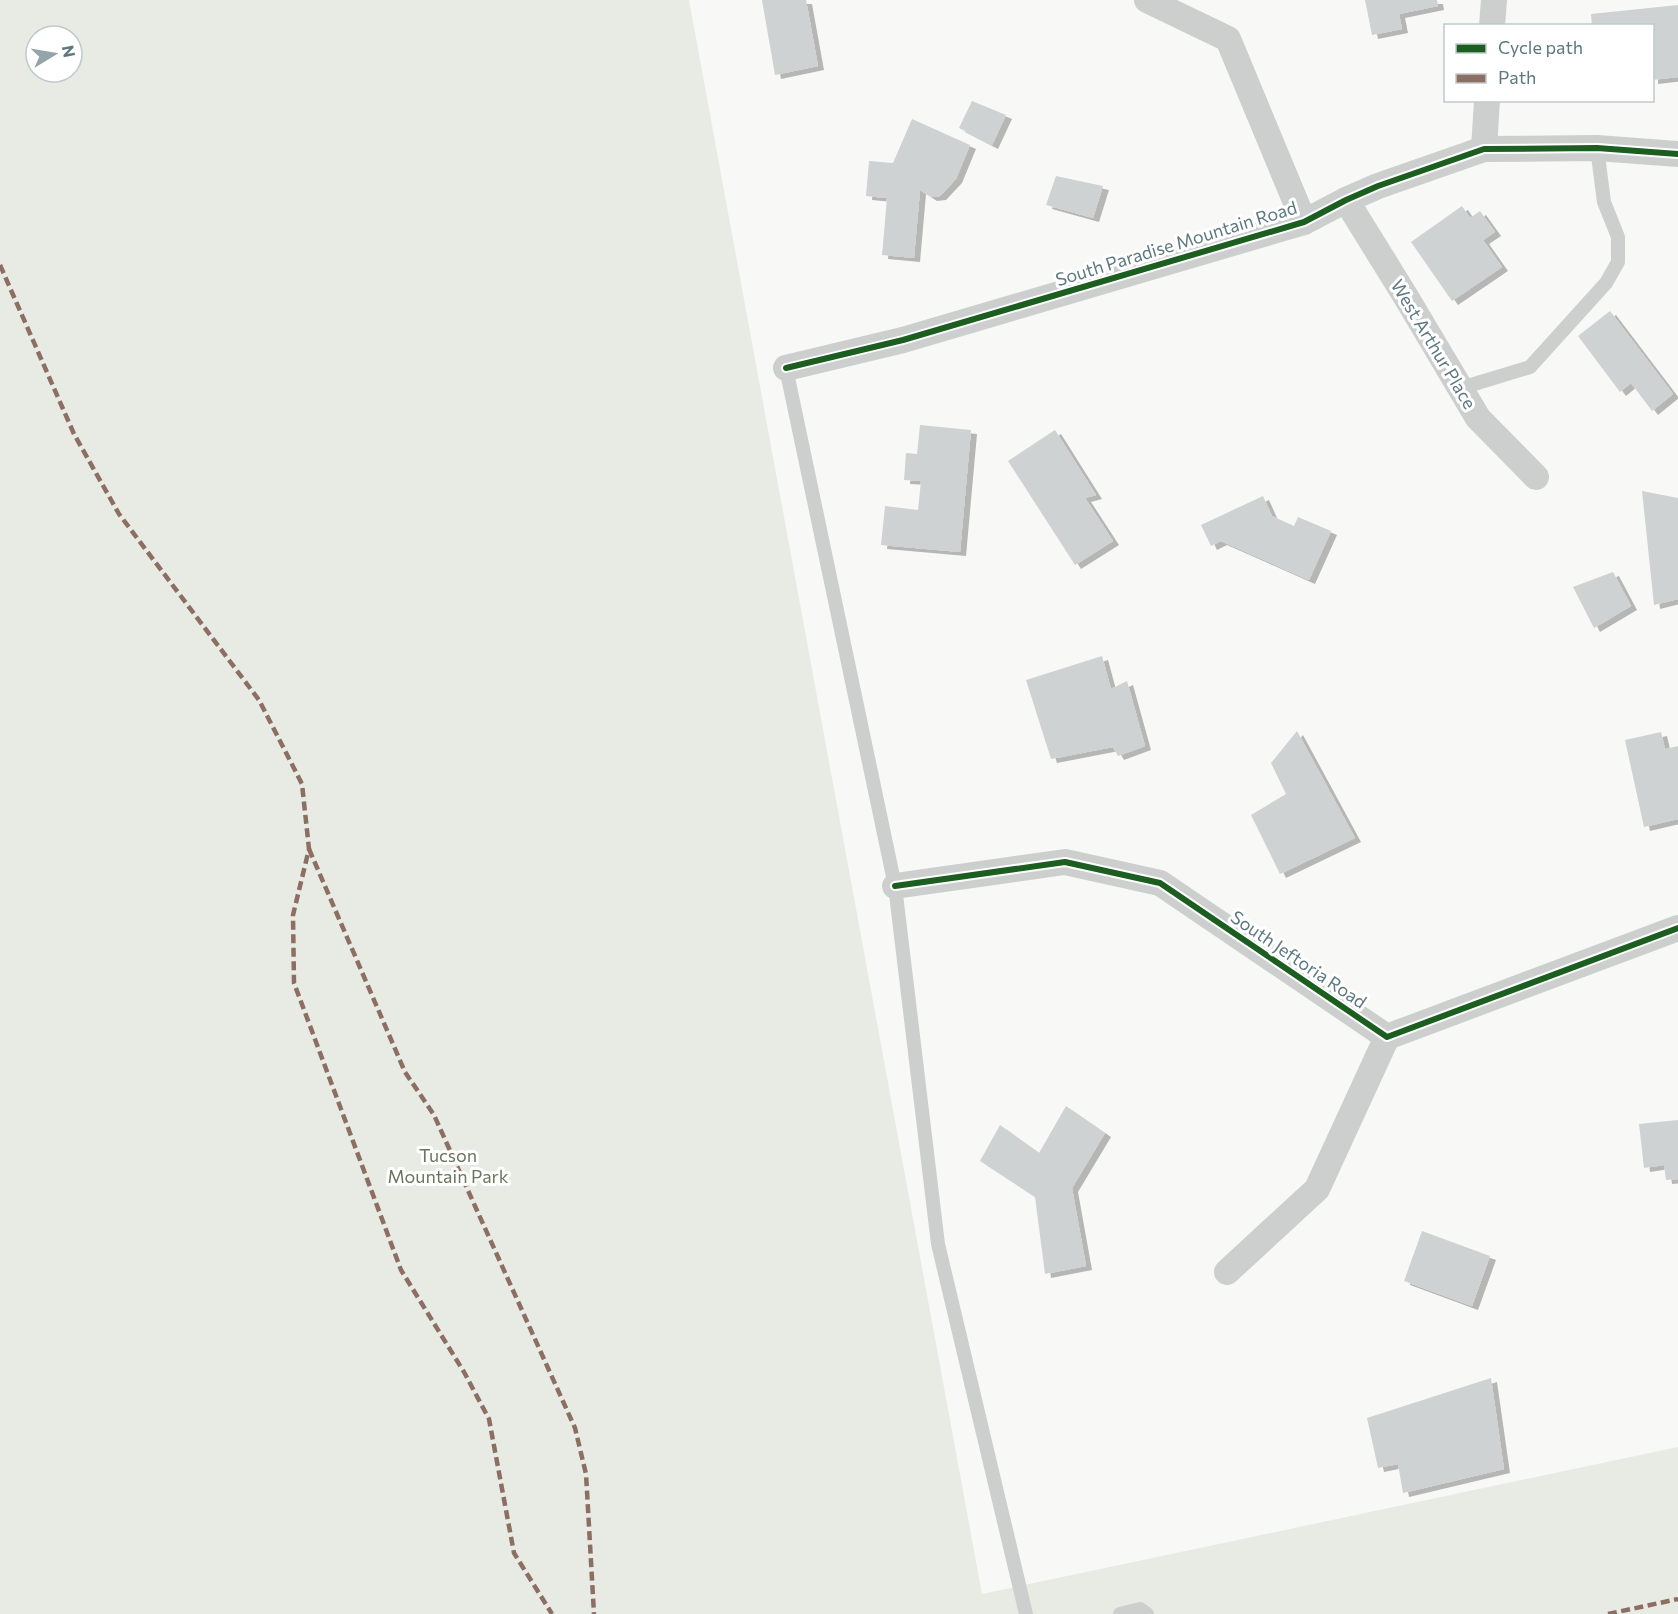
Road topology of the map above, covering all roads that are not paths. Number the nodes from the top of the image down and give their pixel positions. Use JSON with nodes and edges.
{"nodes":[{"id":1,"x":1147,"y":0,"type":"edge"},
{"id":2,"x":1494,"y":0,"type":"edge"},
{"id":3,"x":1492,"y":24,"type":"edge"},
{"id":4,"x":1487,"y":102,"type":"edge"},
{"id":5,"x":1597,"y":148,"type":"junction"},
{"id":6,"x":1484,"y":149,"type":"junction"},
{"id":7,"x":1678,"y":154,"type":"edge"},
{"id":8,"x":1346,"y":200,"type":"junction"},
{"id":9,"x":1304,"y":222,"type":"junction"},
{"id":10,"x":786,"y":368,"type":"joint"},
{"id":11,"x":1461,"y":388,"type":"junction"},
{"id":12,"x":1536,"y":477,"type":"dead end"},
{"id":13,"x":895,"y":886,"type":"junction"},
{"id":14,"x":1678,"y":928,"type":"edge"},
{"id":15,"x":1387,"y":1037,"type":"junction"},
{"id":16,"x":1227,"y":1272,"type":"dead end"},
{"id":17,"x":1026,"y":1614,"type":"edge"},
{"id":18,"x":1120,"y":1614,"type":"edge"},
{"id":19,"x":1147,"y":1614,"type":"edge"}],
"edges":[{"from":1,"to":9,"type":"street"},
{"from":2,"to":3,"type":"street"},
{"from":4,"to":6,"type":"street"},
{"from":5,"to":6,"type":"street","name":"South Paradise Mountain Road"},
{"from":5,"to":7,"type":"street","name":"South Paradise Mountain Road"},
{"from":5,"to":11,"type":"lane"},
{"from":6,"to":8,"type":"street","name":"South Paradise Mountain Road"},
{"from":8,"to":9,"type":"street","name":"South Paradise Mountain Road"},
{"from":8,"to":11,"type":"street","name":"West Arthur Place"},
{"from":9,"to":10,"type":"street","name":"South Paradise Mountain Road"},
{"from":10,"to":13,"type":"lane"},
{"from":11,"to":12,"type":"street","name":"West Arthur Place"},
{"from":13,"to":15,"type":"street","name":"South Jeftoria Road"},
{"from":13,"to":17,"type":"lane"},
{"from":14,"to":15,"type":"street"},
{"from":15,"to":16,"type":"street"},
{"from":18,"to":19,"type":"lane"}]}
